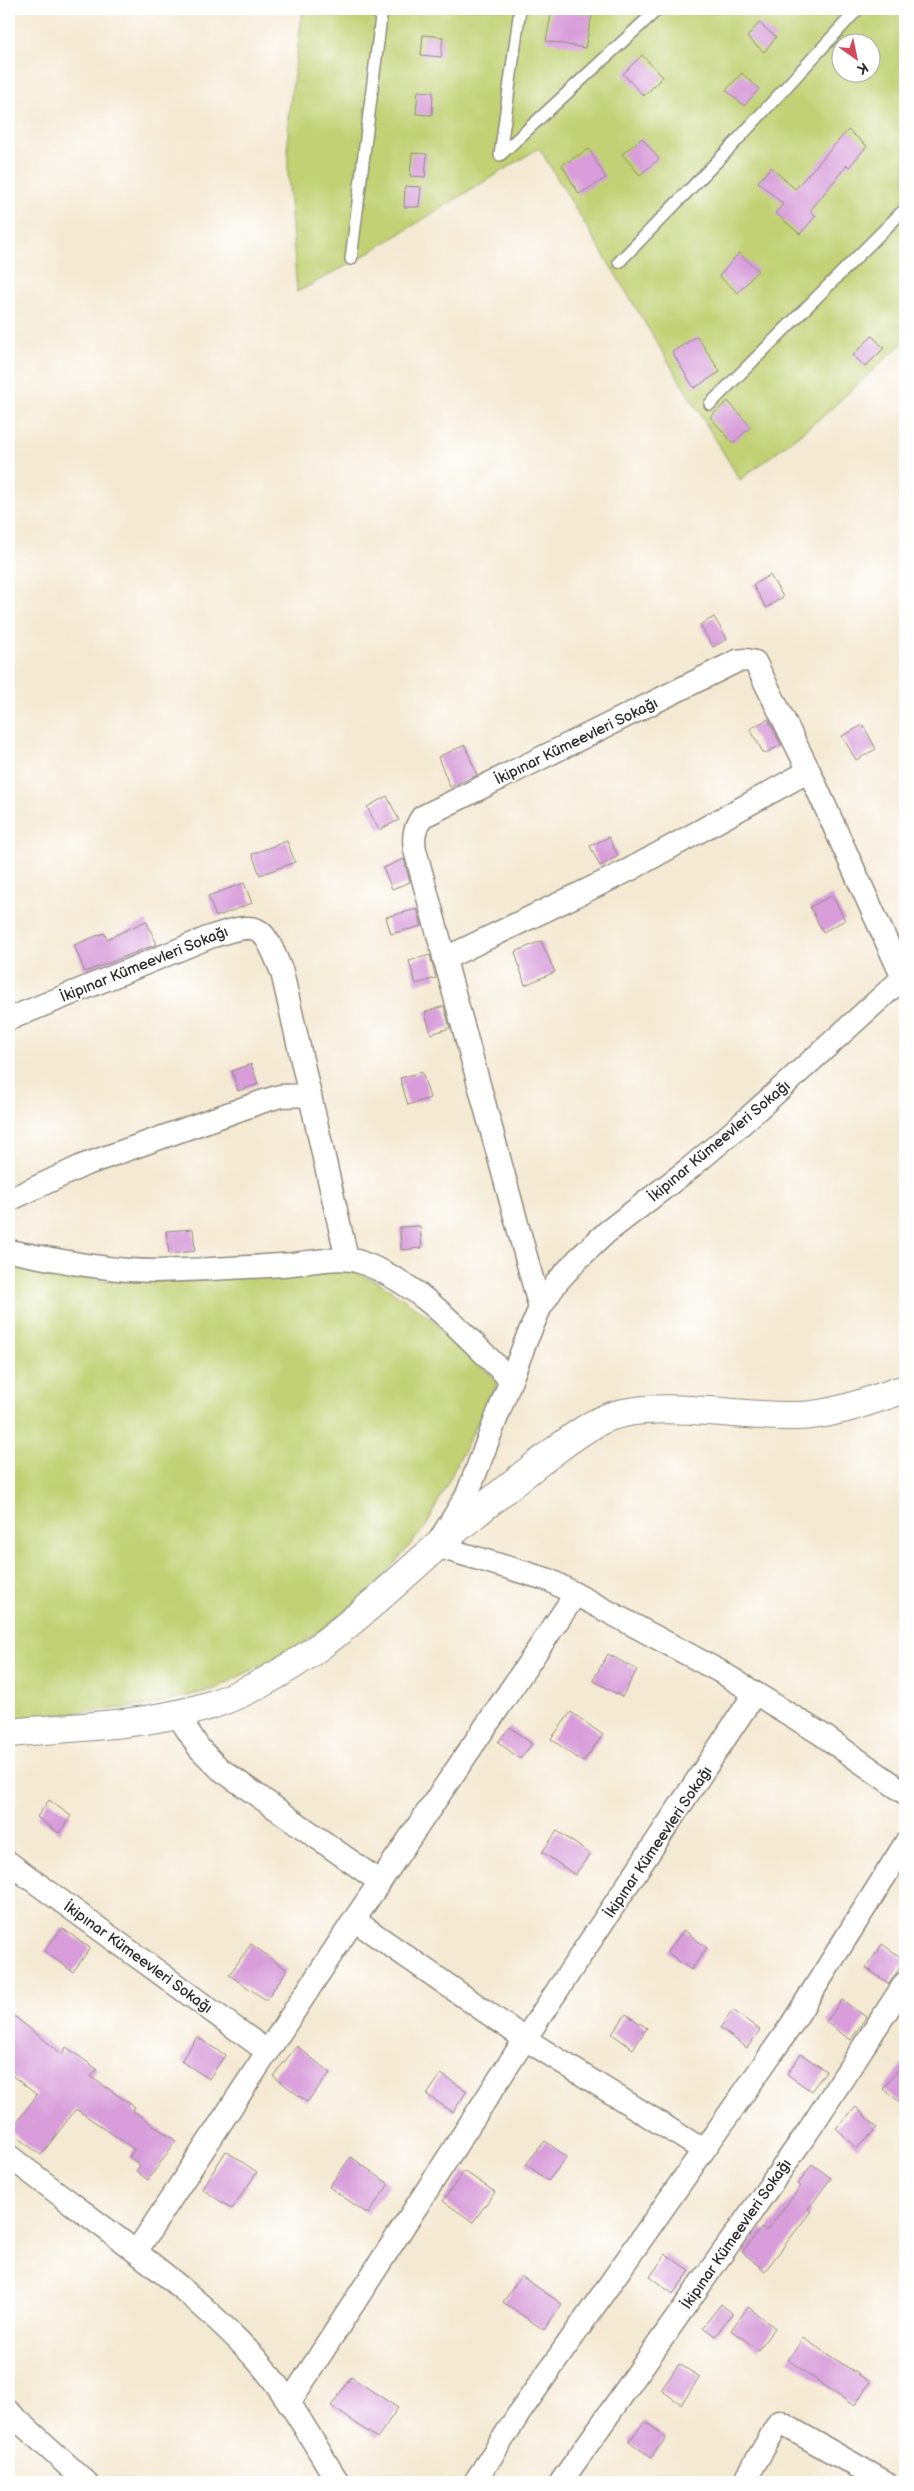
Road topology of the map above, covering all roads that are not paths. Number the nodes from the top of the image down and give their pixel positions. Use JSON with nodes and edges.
{"nodes":[{"id":1,"x":382,"y":9,"type":"edge"},
{"id":2,"x":520,"y":9,"type":"edge"},
{"id":3,"x":658,"y":9,"type":"edge"},
{"id":4,"x":858,"y":9,"type":"edge"},
{"id":5,"x":905,"y":209,"type":"edge"},
{"id":6,"x":351,"y":259,"type":"dead end"},
{"id":7,"x":619,"y":262,"type":"dead end"},
{"id":8,"x":710,"y":404,"type":"dead end"},
{"id":9,"x":809,"y":771,"type":"junction"},
{"id":10,"x":444,"y":959,"type":"junction"},
{"id":11,"x":904,"y":977,"type":"edge"},
{"id":12,"x":9,"y":1019,"type":"edge"},
{"id":13,"x":310,"y":1095,"type":"junction"},
{"id":14,"x":9,"y":1200,"type":"edge"},
{"id":15,"x":9,"y":1250,"type":"edge"},
{"id":16,"x":347,"y":1259,"type":"junction"},
{"id":17,"x":540,"y":1308,"type":"junction"},
{"id":18,"x":512,"y":1380,"type":"junction"},
{"id":19,"x":905,"y":1389,"type":"edge"},
{"id":20,"x":436,"y":1546,"type":"junction"},
{"id":21,"x":575,"y":1595,"type":"junction"},
{"id":22,"x":755,"y":1694,"type":"junction"},
{"id":23,"x":177,"y":1714,"type":"junction"},
{"id":24,"x":9,"y":1733,"type":"edge"},
{"id":25,"x":905,"y":1793,"type":"edge"},
{"id":26,"x":905,"y":1844,"type":"edge"},
{"id":27,"x":9,"y":1863,"type":"edge"},
{"id":28,"x":380,"y":1882,"type":"junction"},
{"id":29,"x":354,"y":1920,"type":"junction"},
{"id":30,"x":905,"y":1983,"type":"edge"},
{"id":31,"x":525,"y":2039,"type":"junction"},
{"id":32,"x":268,"y":2052,"type":"junction"},
{"id":33,"x":703,"y":2150,"type":"junction"},
{"id":34,"x":9,"y":2156,"type":"edge"},
{"id":35,"x":136,"y":2252,"type":"junction"},
{"id":36,"x":289,"y":2403,"type":"junction"},
{"id":37,"x":9,"y":2412,"type":"edge"},
{"id":38,"x":86,"y":2482,"type":"edge"},
{"id":39,"x":338,"y":2482,"type":"edge"},
{"id":40,"x":475,"y":2482,"type":"edge"},
{"id":41,"x":562,"y":2482,"type":"edge"},
{"id":42,"x":744,"y":2482,"type":"edge"},
{"id":43,"x":885,"y":2482,"type":"edge"}],
"edges":[{"from":1,"to":6,"type":"lane"},
{"from":2,"to":3,"type":"lane"},
{"from":4,"to":7,"type":"lane"},
{"from":5,"to":8,"type":"lane"},
{"from":9,"to":10,"type":"street"},
{"from":9,"to":10,"type":"street","name":"İkipınar Kümeevleri Sokağı"},
{"from":9,"to":11,"type":"street","name":"İkipınar Kümeevleri Sokağı"},
{"from":10,"to":17,"type":"street","name":"İkipınar Kümeevleri Sokağı"},
{"from":11,"to":17,"type":"street","name":"İkipınar Kümeevleri Sokağı"},
{"from":12,"to":13,"type":"street","name":"İkipınar Kümeevleri Sokağı"},
{"from":13,"to":14,"type":"street"},
{"from":13,"to":16,"type":"street","name":"İkipınar Kümeevleri Sokağı"},
{"from":15,"to":16,"type":"street"},
{"from":16,"to":18,"type":"street"},
{"from":17,"to":18,"type":"street","name":"İkipınar Kümeevleri Sokağı"},
{"from":18,"to":20,"type":"street","name":"İkipınar Kümeevleri Sokağı"},
{"from":19,"to":20,"type":"street"},
{"from":20,"to":21,"type":"street"},
{"from":20,"to":23,"type":"street"},
{"from":21,"to":22,"type":"street"},
{"from":21,"to":28,"type":"street"},
{"from":22,"to":25,"type":"street"},
{"from":22,"to":31,"type":"street","name":"İkipınar Kümeevleri Sokağı"},
{"from":23,"to":24,"type":"street"},
{"from":23,"to":28,"type":"street"},
{"from":26,"to":33,"type":"street"},
{"from":27,"to":32,"type":"street","name":"İkipınar Kümeevleri Sokağı"},
{"from":28,"to":29,"type":"street"},
{"from":29,"to":31,"type":"street"},
{"from":29,"to":32,"type":"street"},
{"from":30,"to":41,"type":"street","name":"İkipınar Kümeevleri Sokağı"},
{"from":31,"to":33,"type":"street"},
{"from":31,"to":36,"type":"street","name":"İkipınar Kümeevleri Sokağı"},
{"from":32,"to":35,"type":"street"},
{"from":33,"to":40,"type":"street"},
{"from":34,"to":35,"type":"street"},
{"from":35,"to":36,"type":"street"},
{"from":36,"to":39,"type":"street"},
{"from":37,"to":38,"type":"street"},
{"from":42,"to":43,"type":"street"}]}
